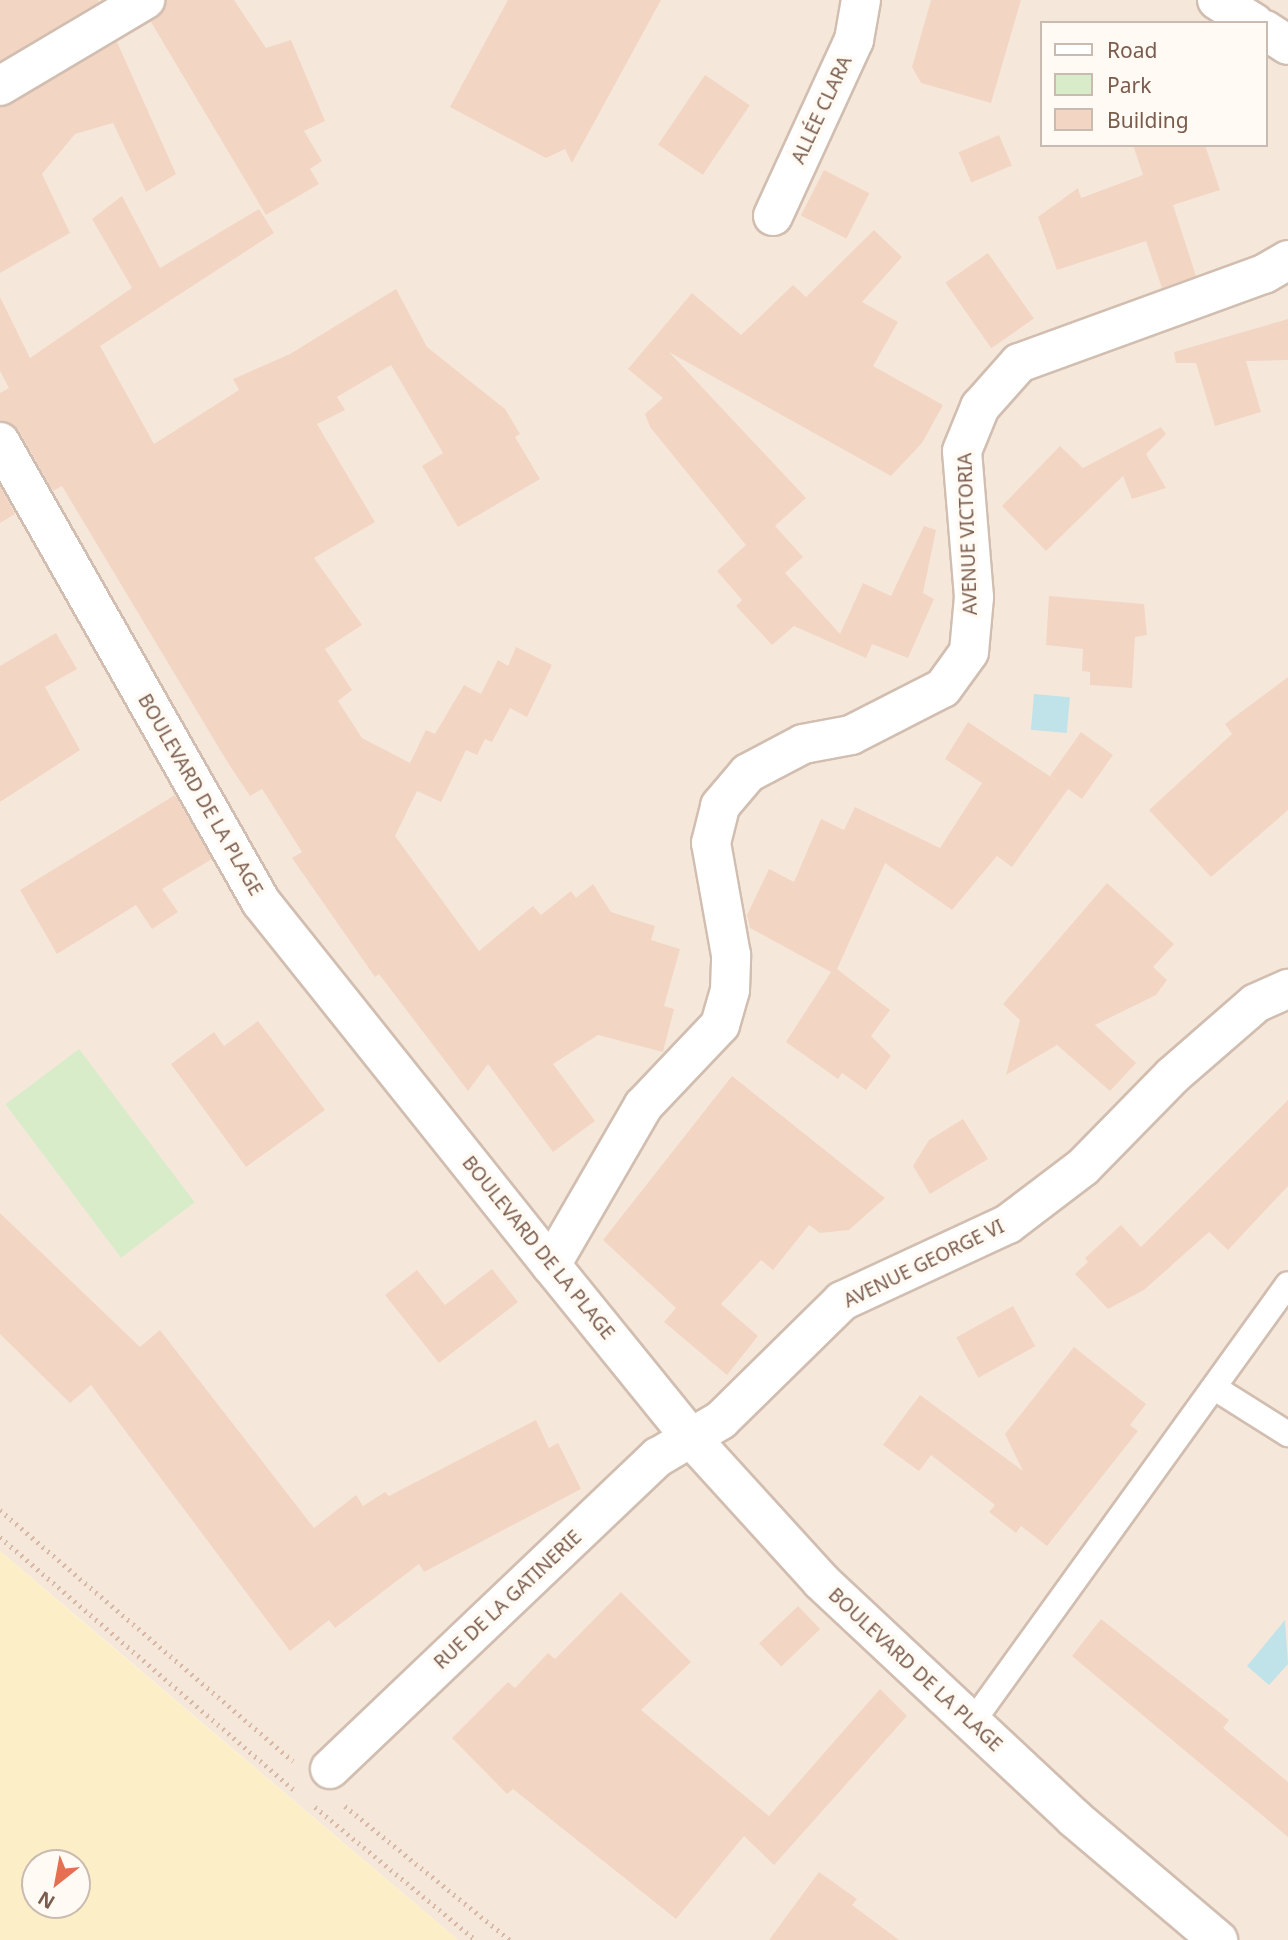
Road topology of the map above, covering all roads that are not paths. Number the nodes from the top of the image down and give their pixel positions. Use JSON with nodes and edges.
{"nodes":[{"id":1,"x":145,"y":0,"type":"edge"},
{"id":2,"x":861,"y":0,"type":"edge"},
{"id":3,"x":1217,"y":0,"type":"edge"},
{"id":4,"x":1251,"y":21,"type":"edge"},
{"id":5,"x":1267,"y":31,"type":"edge"},
{"id":6,"x":1288,"y":45,"type":"edge"},
{"id":7,"x":0,"y":86,"type":"edge"},
{"id":8,"x":773,"y":216,"type":"dead end"},
{"id":9,"x":1288,"y":260,"type":"edge"},
{"id":10,"x":0,"y":442,"type":"edge"},
{"id":11,"x":1288,"y":989,"type":"edge"},
{"id":12,"x":551,"y":1265,"type":"junction"},
{"id":13,"x":1288,"y":1283,"type":"edge"},
{"id":14,"x":1218,"y":1390,"type":"junction"},
{"id":15,"x":1288,"y":1434,"type":"edge"},
{"id":16,"x":691,"y":1438,"type":"junction"},
{"id":17,"x":971,"y":1724,"type":"junction"},
{"id":18,"x":321,"y":1777,"type":"road end"},
{"id":19,"x":1218,"y":1940,"type":"edge"}],
"edges":[{"from":1,"to":7,"type":"street"},
{"from":2,"to":8,"type":"street","name":"ALLÉE CLARA"},
{"from":3,"to":4,"type":"street"},
{"from":5,"to":6,"type":"street"},
{"from":9,"to":12,"type":"street","name":"AVENUE VICTORIA"},
{"from":10,"to":12,"type":"street","name":"BOULEVARD DE LA PLAGE"},
{"from":11,"to":16,"type":"street","name":"AVENUE GEORGE VI"},
{"from":12,"to":16,"type":"street","name":"BOULEVARD DE LA PLAGE"},
{"from":13,"to":14,"type":"lane"},
{"from":14,"to":15,"type":"lane"},
{"from":14,"to":17,"type":"lane"},
{"from":16,"to":17,"type":"street","name":"BOULEVARD DE LA PLAGE"},
{"from":16,"to":18,"type":"street","name":"RUE DE LA GATINERIE"},
{"from":17,"to":19,"type":"street","name":"BOULEVARD DE LA PLAGE"}]}
